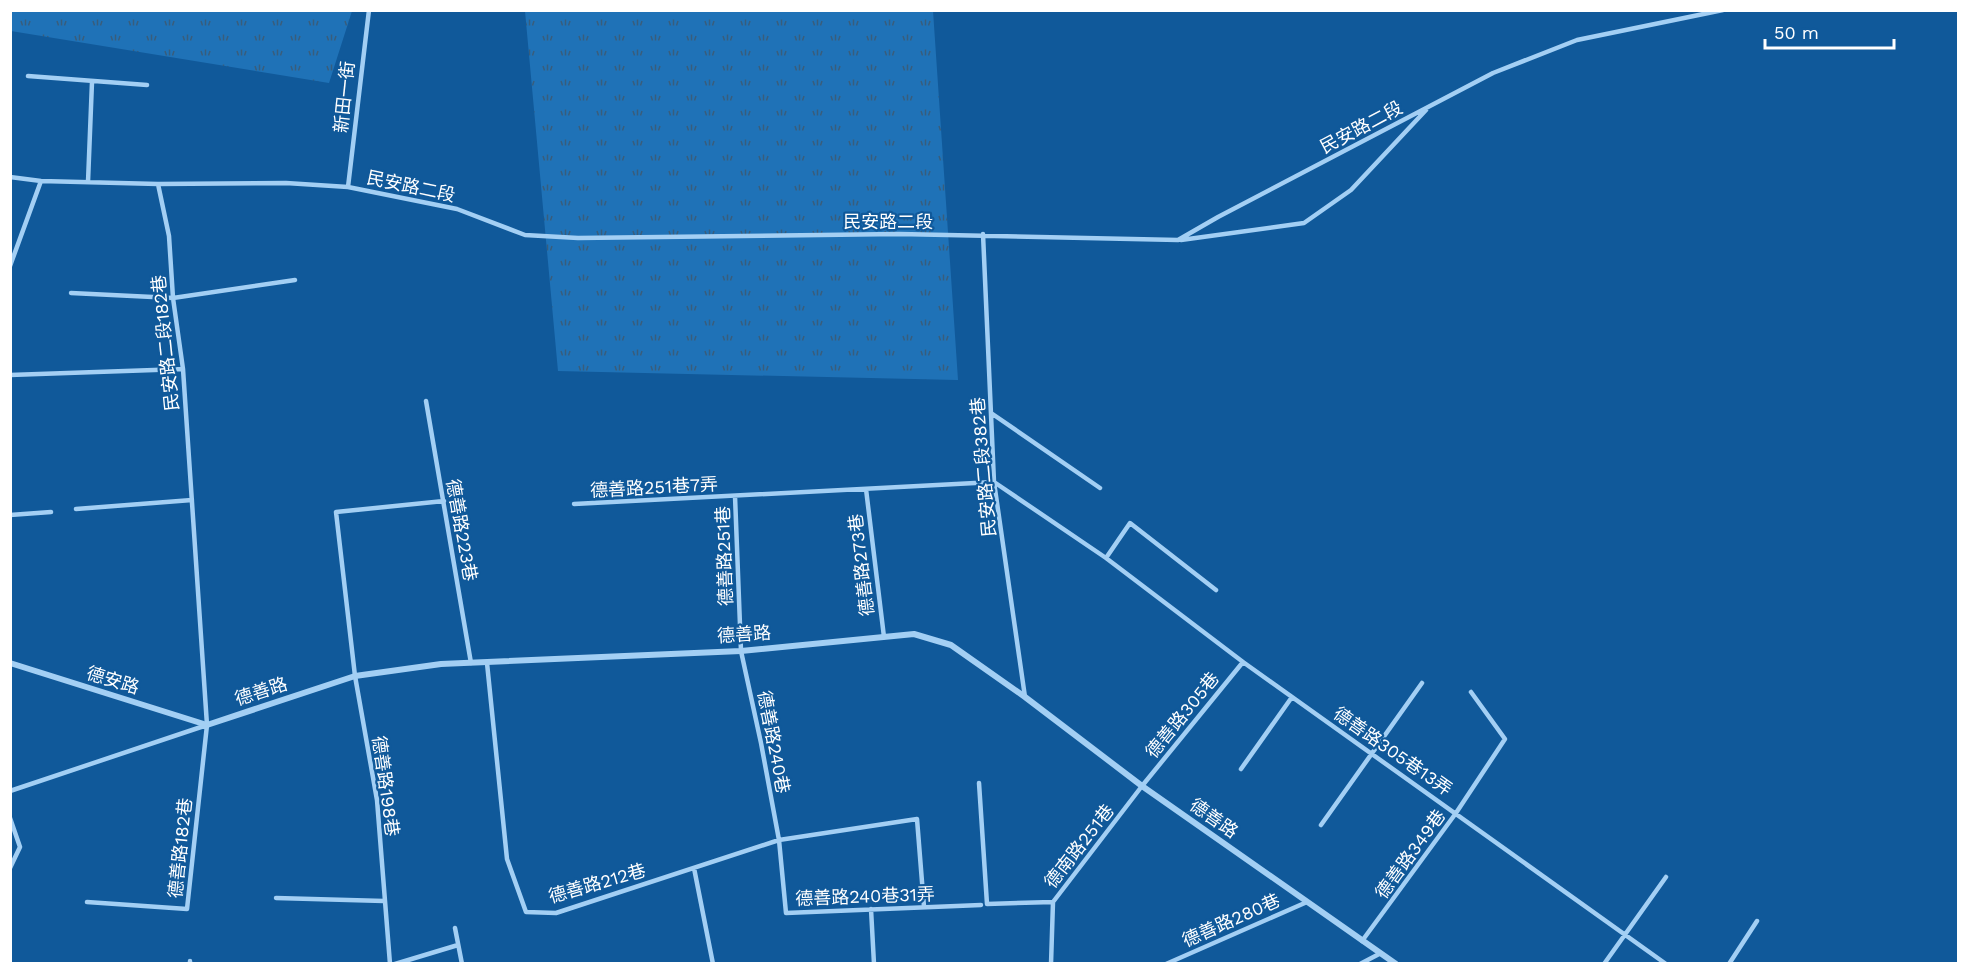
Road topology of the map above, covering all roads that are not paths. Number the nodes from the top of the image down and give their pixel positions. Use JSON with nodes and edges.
{"nodes":[{"id":1,"x":369,"y":10,"type":"edge"},
{"id":2,"x":1723,"y":10,"type":"edge"},
{"id":3,"x":28,"y":76,"type":"dead end"},
{"id":4,"x":92,"y":82,"type":"junction"},
{"id":5,"x":147,"y":85,"type":"dead end"},
{"id":6,"x":1429,"y":106,"type":"junction"},
{"id":7,"x":10,"y":177,"type":"edge"},
{"id":8,"x":41,"y":181,"type":"junction"},
{"id":9,"x":88,"y":182,"type":"junction"},
{"id":10,"x":158,"y":184,"type":"junction"},
{"id":11,"x":348,"y":187,"type":"junction"},
{"id":12,"x":983,"y":234,"type":"junction"},
{"id":13,"x":1178,"y":240,"type":"junction"},
{"id":14,"x":10,"y":266,"type":"edge"},
{"id":15,"x":295,"y":280,"type":"dead end"},
{"id":16,"x":71,"y":293,"type":"dead end"},
{"id":17,"x":173,"y":298,"type":"junction"},
{"id":18,"x":183,"y":369,"type":"junction"},
{"id":19,"x":10,"y":375,"type":"edge"},
{"id":20,"x":426,"y":401,"type":"dead end"},
{"id":21,"x":991,"y":413,"type":"junction"},
{"id":22,"x":994,"y":482,"type":"junction"},
{"id":23,"x":1100,"y":488,"type":"dead end"},
{"id":24,"x":866,"y":489,"type":"junction"},
{"id":25,"x":735,"y":496,"type":"junction"},
{"id":26,"x":192,"y":500,"type":"junction"},
{"id":27,"x":444,"y":501,"type":"junction"},
{"id":28,"x":574,"y":504,"type":"dead end"},
{"id":29,"x":76,"y":509,"type":"dead end"},
{"id":30,"x":51,"y":512,"type":"dead end"},
{"id":31,"x":10,"y":515,"type":"edge"},
{"id":32,"x":1106,"y":558,"type":"junction"},
{"id":33,"x":1216,"y":590,"type":"dead end"},
{"id":34,"x":884,"y":637,"type":"junction"},
{"id":35,"x":741,"y":651,"type":"junction"},
{"id":36,"x":1242,"y":662,"type":"junction"},
{"id":37,"x":10,"y":663,"type":"edge"},
{"id":38,"x":471,"y":663,"type":"junction"},
{"id":39,"x":488,"y":663,"type":"junction"},
{"id":40,"x":355,"y":676,"type":"junction"},
{"id":41,"x":1422,"y":683,"type":"dead end"},
{"id":42,"x":1471,"y":692,"type":"dead end"},
{"id":43,"x":1025,"y":697,"type":"junction"},
{"id":44,"x":1292,"y":697,"type":"junction"},
{"id":45,"x":207,"y":725,"type":"junction"},
{"id":46,"x":1372,"y":753,"type":"junction"},
{"id":47,"x":1241,"y":769,"type":"dead end"},
{"id":48,"x":979,"y":783,"type":"dead end"},
{"id":49,"x":1142,"y":786,"type":"junction"},
{"id":50,"x":10,"y":792,"type":"edge"},
{"id":51,"x":1456,"y":813,"type":"junction"},
{"id":52,"x":10,"y":818,"type":"edge"},
{"id":53,"x":1321,"y":825,"type":"dead end"},
{"id":54,"x":779,"y":840,"type":"junction"},
{"id":55,"x":10,"y":868,"type":"edge"},
{"id":56,"x":694,"y":868,"type":"junction"},
{"id":57,"x":1666,"y":877,"type":"dead end"},
{"id":58,"x":276,"y":898,"type":"dead end"},
{"id":59,"x":384,"y":901,"type":"junction"},
{"id":60,"x":87,"y":902,"type":"dead end"},
{"id":61,"x":1053,"y":902,"type":"junction"},
{"id":62,"x":1306,"y":902,"type":"junction"},
{"id":63,"x":981,"y":905,"type":"dead end"},
{"id":64,"x":924,"y":907,"type":"junction"},
{"id":65,"x":871,"y":909,"type":"junction"},
{"id":66,"x":1757,"y":921,"type":"dead end"},
{"id":67,"x":455,"y":928,"type":"dead end"},
{"id":68,"x":1625,"y":934,"type":"junction"},
{"id":69,"x":1362,"y":941,"type":"junction"},
{"id":70,"x":458,"y":945,"type":"junction"},
{"id":71,"x":1382,"y":953,"type":"junction"},
{"id":72,"x":390,"y":963,"type":"edge"},
{"id":73,"x":395,"y":963,"type":"edge"},
{"id":74,"x":462,"y":963,"type":"edge"},
{"id":75,"x":712,"y":963,"type":"edge"},
{"id":76,"x":874,"y":963,"type":"edge"},
{"id":77,"x":1051,"y":963,"type":"edge"},
{"id":78,"x":1166,"y":963,"type":"edge"},
{"id":79,"x":1360,"y":963,"type":"edge"},
{"id":80,"x":1396,"y":963,"type":"edge"},
{"id":81,"x":1604,"y":963,"type":"edge"},
{"id":82,"x":1666,"y":963,"type":"edge"},
{"id":83,"x":1729,"y":963,"type":"edge"}],
"edges":[{"from":1,"to":11,"type":"lane","name":"新田一街"},
{"from":2,"to":6,"type":"lane","name":"民安路二段"},
{"from":3,"to":4,"type":"lane"},
{"from":4,"to":5,"type":"lane"},
{"from":4,"to":9,"type":"lane"},
{"from":6,"to":13,"type":"lane","name":"民安路二段"},
{"from":6,"to":13,"type":"lane"},
{"from":7,"to":8,"type":"lane","name":"民安路二段"},
{"from":8,"to":9,"type":"lane","name":"民安路二段"},
{"from":8,"to":14,"type":"lane"},
{"from":9,"to":10,"type":"lane","name":"民安路二段"},
{"from":10,"to":11,"type":"lane","name":"民安路二段"},
{"from":10,"to":17,"type":"lane","name":"民安路二段182巷"},
{"from":11,"to":12,"type":"lane","name":"民安路二段"},
{"from":12,"to":13,"type":"lane","name":"民安路二段"},
{"from":12,"to":21,"type":"lane","name":"民安路二段382巷"},
{"from":15,"to":17,"type":"lane"},
{"from":16,"to":17,"type":"lane"},
{"from":17,"to":18,"type":"lane","name":"民安路二段182巷"},
{"from":18,"to":19,"type":"lane"},
{"from":18,"to":26,"type":"lane","name":"民安路二段182巷"},
{"from":20,"to":27,"type":"lane","name":"德善路223巷"},
{"from":21,"to":22,"type":"lane","name":"民安路二段382巷"},
{"from":21,"to":23,"type":"lane"},
{"from":22,"to":24,"type":"lane","name":"德善路251巷7弄"},
{"from":22,"to":32,"type":"lane","name":"德善路305巷13弄"},
{"from":22,"to":43,"type":"lane","name":"民安路二段382巷"},
{"from":24,"to":25,"type":"lane","name":"德善路251巷7弄"},
{"from":24,"to":34,"type":"lane","name":"德善路273巷"},
{"from":25,"to":28,"type":"lane","name":"德善路251巷7弄"},
{"from":25,"to":35,"type":"lane","name":"德善路251巷"},
{"from":26,"to":29,"type":"lane"},
{"from":26,"to":45,"type":"lane","name":"民安路二段182巷"},
{"from":27,"to":38,"type":"lane","name":"德善路223巷"},
{"from":27,"to":40,"type":"lane","name":"德善路198巷"},
{"from":30,"to":31,"type":"lane"},
{"from":32,"to":33,"type":"lane"},
{"from":32,"to":36,"type":"lane","name":"德善路305巷13弄"},
{"from":34,"to":35,"type":"street","name":"德善路"},
{"from":34,"to":43,"type":"street","name":"德善路"},
{"from":35,"to":39,"type":"street","name":"德善路"},
{"from":35,"to":54,"type":"lane","name":"德善路240巷"},
{"from":36,"to":44,"type":"lane","name":"德善路305巷13弄"},
{"from":36,"to":49,"type":"lane","name":"德善路305巷"},
{"from":37,"to":45,"type":"street","name":"德安路"},
{"from":38,"to":39,"type":"street","name":"德善路"},
{"from":38,"to":40,"type":"street","name":"德善路"},
{"from":39,"to":56,"type":"lane","name":"德善路212巷"},
{"from":40,"to":45,"type":"street","name":"德善路"},
{"from":40,"to":59,"type":"lane","name":"德善路198巷"},
{"from":41,"to":46,"type":"lane"},
{"from":42,"to":51,"type":"lane","name":"德善路349巷"},
{"from":43,"to":49,"type":"street","name":"德善路"},
{"from":44,"to":46,"type":"lane","name":"德善路305巷13弄"},
{"from":44,"to":47,"type":"lane"},
{"from":45,"to":50,"type":"lane","name":"德善路"},
{"from":45,"to":60,"type":"lane","name":"德善路182巷"},
{"from":46,"to":51,"type":"lane","name":"德善路305巷13弄"},
{"from":46,"to":53,"type":"lane"},
{"from":48,"to":61,"type":"lane"},
{"from":49,"to":61,"type":"lane","name":"德南路251巷"},
{"from":49,"to":62,"type":"street","name":"德善路"},
{"from":51,"to":68,"type":"lane","name":"德善路305巷13弄"},
{"from":51,"to":69,"type":"lane","name":"德善路349巷"},
{"from":52,"to":55,"type":"lane"},
{"from":54,"to":56,"type":"lane","name":"德善路212巷"},
{"from":54,"to":64,"type":"lane","name":"德善路212巷"},
{"from":54,"to":65,"type":"lane","name":"德善路240巷31弄"},
{"from":56,"to":75,"type":"lane"},
{"from":57,"to":68,"type":"lane"},
{"from":58,"to":59,"type":"lane"},
{"from":59,"to":72,"type":"lane","name":"德善路198巷"},
{"from":61,"to":77,"type":"lane","name":"德南路251巷"},
{"from":62,"to":69,"type":"street","name":"德善路"},
{"from":62,"to":78,"type":"lane","name":"德善路280巷"},
{"from":63,"to":64,"type":"lane","name":"德善路240巷31弄"},
{"from":64,"to":65,"type":"lane","name":"德善路240巷31弄"},
{"from":65,"to":76,"type":"lane"},
{"from":66,"to":83,"type":"lane"},
{"from":67,"to":70,"type":"lane"},
{"from":68,"to":81,"type":"lane"},
{"from":68,"to":82,"type":"lane","name":"德善路305巷13弄"},
{"from":69,"to":71,"type":"street","name":"德善路"},
{"from":70,"to":73,"type":"lane"},
{"from":70,"to":74,"type":"lane"},
{"from":71,"to":79,"type":"lane"},
{"from":71,"to":80,"type":"street","name":"德善路"}]}
